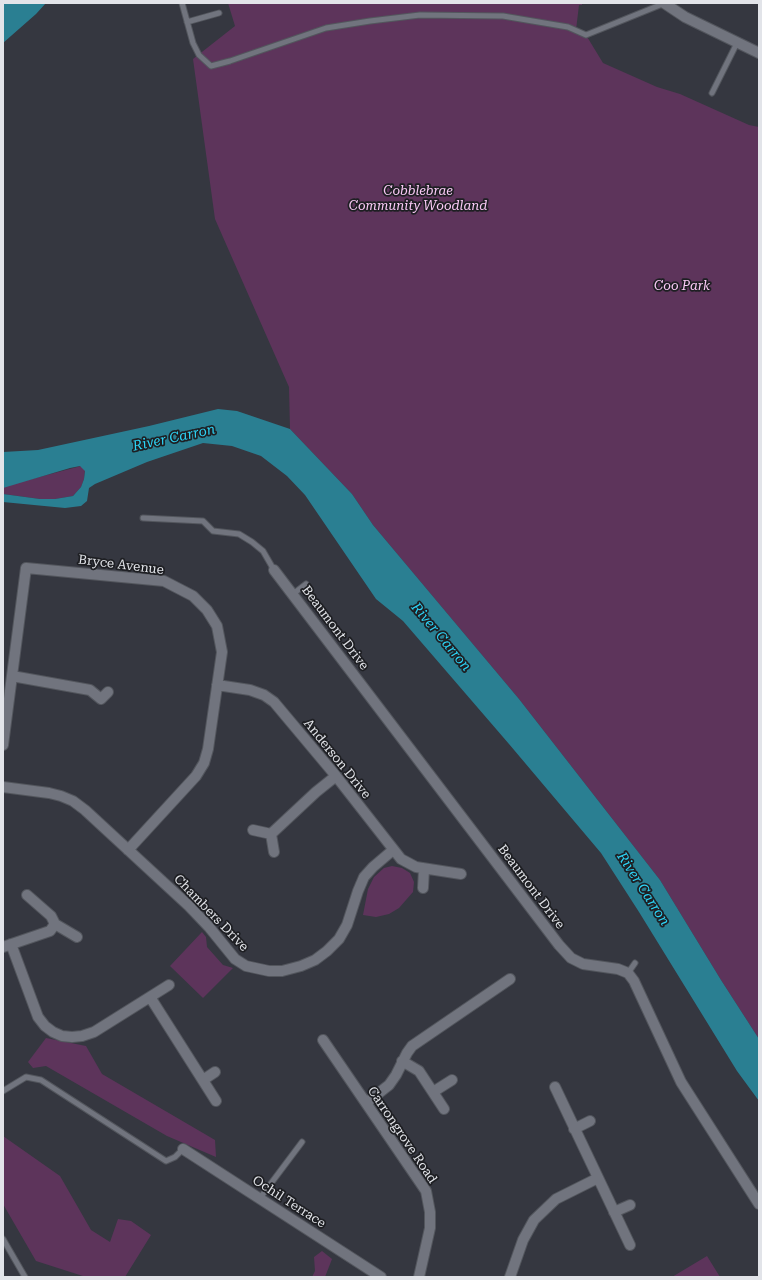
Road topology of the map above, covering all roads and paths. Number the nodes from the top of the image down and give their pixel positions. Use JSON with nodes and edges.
{"nodes":[{"id":1,"x":182,"y":3,"type":"edge"},
{"id":2,"x":664,"y":3,"type":"edge"},
{"id":3,"x":219,"y":13,"type":"dead end"},
{"id":4,"x":187,"y":22,"type":"junction"},
{"id":5,"x":737,"y":43,"type":"junction"},
{"id":6,"x":759,"y":53,"type":"edge"},
{"id":7,"x":712,"y":93,"type":"dead end"},
{"id":8,"x":143,"y":518,"type":"dead end"},
{"id":9,"x":274,"y":570,"type":"joint"},
{"id":10,"x":306,"y":584,"type":"dead end"},
{"id":11,"x":292,"y":594,"type":"junction"},
{"id":12,"x":12,"y":676,"type":"junction"},
{"id":13,"x":217,"y":685,"type":"junction"},
{"id":14,"x":108,"y":692,"type":"dead end"},
{"id":15,"x":3,"y":745,"type":"edge"},
{"id":16,"x":336,"y":776,"type":"junction"},
{"id":17,"x":3,"y":787,"type":"edge"},
{"id":18,"x":253,"y":830,"type":"dead end"},
{"id":19,"x":271,"y":834,"type":"junction"},
{"id":20,"x":128,"y":850,"type":"junction"},
{"id":21,"x":393,"y":850,"type":"junction"},
{"id":22,"x":274,"y":852,"type":"dead end"},
{"id":23,"x":424,"y":869,"type":"junction"},
{"id":24,"x":461,"y":874,"type":"dead end"},
{"id":25,"x":423,"y":888,"type":"dead end"},
{"id":26,"x":27,"y":895,"type":"dead end"},
{"id":27,"x":55,"y":924,"type":"junction"},
{"id":28,"x":77,"y":937,"type":"dead end"},
{"id":29,"x":7,"y":945,"type":"edge"},
{"id":30,"x":635,"y":963,"type":"dead end"},
{"id":31,"x":628,"y":973,"type":"junction"},
{"id":32,"x":510,"y":979,"type":"dead end"},
{"id":33,"x":169,"y":985,"type":"dead end"},
{"id":34,"x":150,"y":997,"type":"junction"},
{"id":35,"x":323,"y":1040,"type":"dead end"},
{"id":36,"x":402,"y":1061,"type":"junction"},
{"id":37,"x":215,"y":1072,"type":"dead end"},
{"id":38,"x":203,"y":1080,"type":"junction"},
{"id":39,"x":452,"y":1080,"type":"dead end"},
{"id":40,"x":555,"y":1087,"type":"dead end"},
{"id":41,"x":3,"y":1091,"type":"edge"},
{"id":42,"x":433,"y":1092,"type":"junction"},
{"id":43,"x":216,"y":1101,"type":"dead end"},
{"id":44,"x":366,"y":1103,"type":"junction"},
{"id":45,"x":444,"y":1109,"type":"dead end"},
{"id":46,"x":590,"y":1121,"type":"dead end"},
{"id":47,"x":574,"y":1129,"type":"junction"},
{"id":48,"x":302,"y":1142,"type":"dead end"},
{"id":49,"x":183,"y":1149,"type":"joint"},
{"id":50,"x":598,"y":1178,"type":"junction"},
{"id":51,"x":260,"y":1198,"type":"junction"},
{"id":52,"x":759,"y":1204,"type":"edge"},
{"id":53,"x":630,"y":1205,"type":"dead end"},
{"id":54,"x":614,"y":1212,"type":"junction"},
{"id":55,"x":3,"y":1239,"type":"edge"},
{"id":56,"x":630,"y":1245,"type":"dead end"},
{"id":57,"x":25,"y":1277,"type":"edge"},
{"id":58,"x":381,"y":1277,"type":"edge"},
{"id":59,"x":419,"y":1277,"type":"edge"},
{"id":60,"x":510,"y":1277,"type":"edge"}],
"edges":[{"from":1,"to":4,"type":"lane"},
{"from":2,"to":4,"type":"lane"},
{"from":2,"to":5,"type":"street"},
{"from":3,"to":4,"type":"lane"},
{"from":5,"to":6,"type":"street"},
{"from":5,"to":7,"type":"lane"},
{"from":8,"to":9,"type":"lane"},
{"from":9,"to":11,"type":"street","name":"Beaumont Drive"},
{"from":10,"to":11,"type":"lane"},
{"from":11,"to":31,"type":"street","name":"Beaumont Drive"},
{"from":12,"to":13,"type":"street","name":"Bryce Avenue"},
{"from":12,"to":14,"type":"street"},
{"from":12,"to":15,"type":"street","name":"Bryce Avenue"},
{"from":13,"to":16,"type":"street","name":"Anderson Drive"},
{"from":13,"to":20,"type":"street","name":"Bryce Avenue"},
{"from":16,"to":19,"type":"street"},
{"from":16,"to":21,"type":"street","name":"Anderson Drive"},
{"from":17,"to":20,"type":"street","name":"Chambers Drive"},
{"from":18,"to":19,"type":"street"},
{"from":19,"to":22,"type":"street"},
{"from":20,"to":21,"type":"street","name":"Chambers Drive"},
{"from":21,"to":23,"type":"street","name":"Anderson Drive"},
{"from":23,"to":24,"type":"street","name":"Anderson Drive"},
{"from":23,"to":25,"type":"street"},
{"from":26,"to":27,"type":"street"},
{"from":27,"to":28,"type":"street"},
{"from":27,"to":29,"type":"street"},
{"from":29,"to":34,"type":"street"},
{"from":30,"to":31,"type":"lane"},
{"from":31,"to":52,"type":"street"},
{"from":32,"to":36,"type":"street"},
{"from":33,"to":34,"type":"street"},
{"from":34,"to":38,"type":"street"},
{"from":35,"to":44,"type":"street","name":"Carrongrove Road"},
{"from":36,"to":42,"type":"street"},
{"from":36,"to":44,"type":"street"},
{"from":37,"to":38,"type":"street"},
{"from":38,"to":43,"type":"street"},
{"from":39,"to":42,"type":"street"},
{"from":40,"to":47,"type":"street"},
{"from":41,"to":49,"type":"lane"},
{"from":42,"to":45,"type":"street"},
{"from":44,"to":59,"type":"street","name":"Carrongrove Road"},
{"from":46,"to":47,"type":"street"},
{"from":47,"to":50,"type":"street"},
{"from":48,"to":51,"type":"lane"},
{"from":49,"to":51,"type":"street","name":"Ochil Terrace"},
{"from":50,"to":54,"type":"street"},
{"from":50,"to":60,"type":"street"},
{"from":51,"to":58,"type":"street","name":"Ochil Terrace"},
{"from":53,"to":54,"type":"street"},
{"from":54,"to":56,"type":"street"},
{"from":55,"to":57,"type":"lane"}]}
